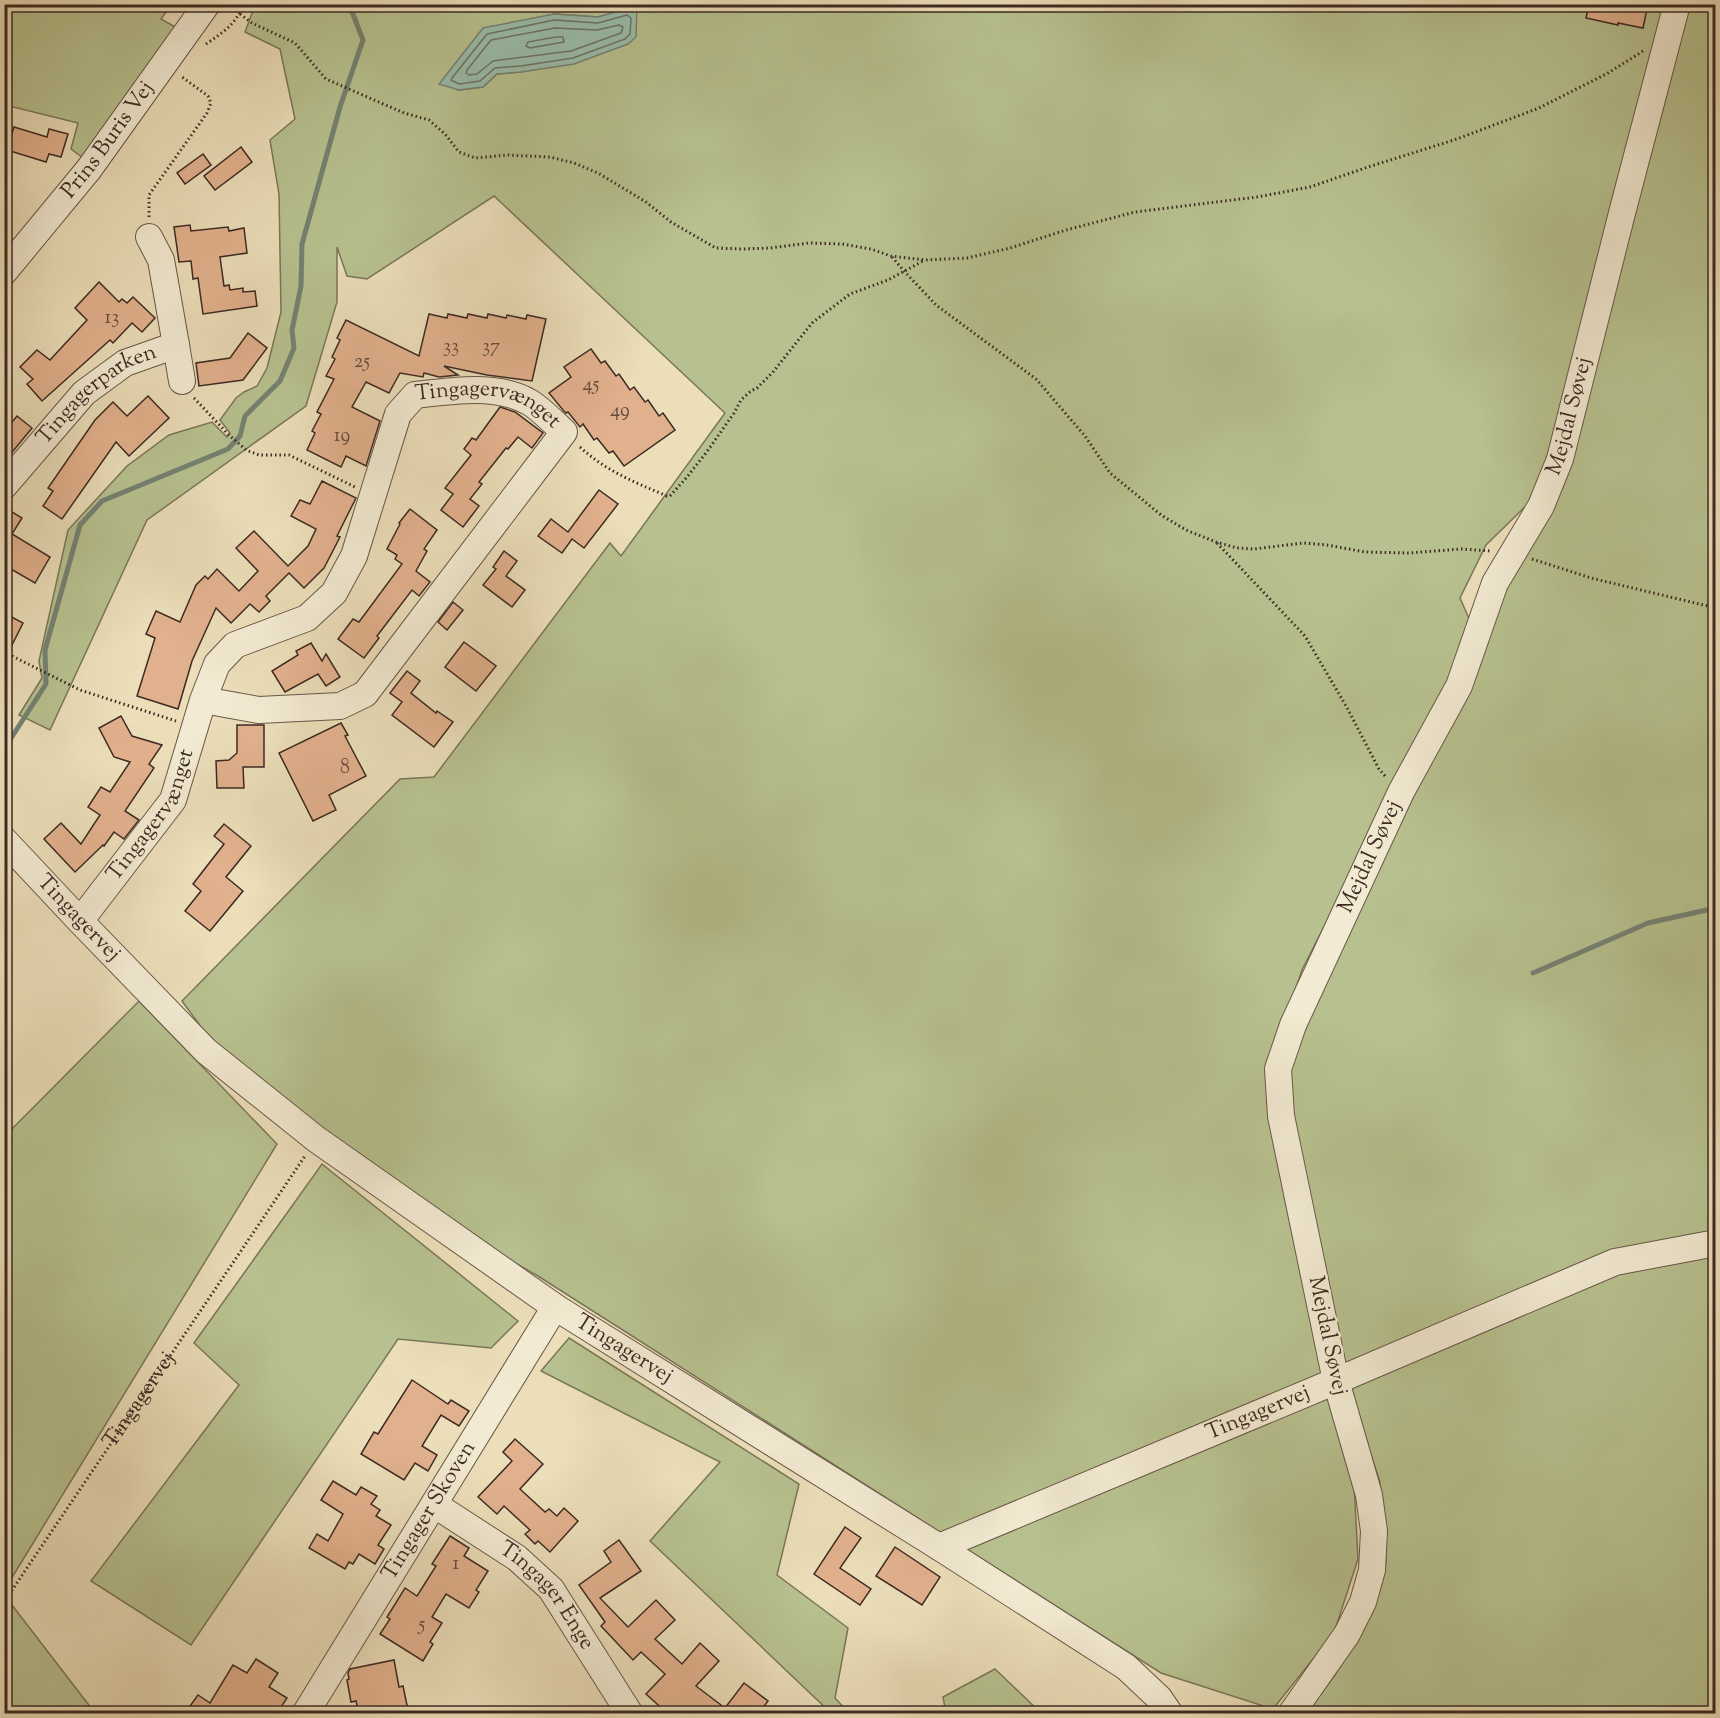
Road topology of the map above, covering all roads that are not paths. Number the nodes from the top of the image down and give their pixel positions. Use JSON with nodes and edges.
{"nodes":[{"id":1,"x":207,"y":4,"type":"edge"},
{"id":2,"x":1677,"y":4,"type":"edge"},
{"id":3,"x":149,"y":237,"type":"road end"},
{"id":4,"x":4,"y":272,"type":"edge"},
{"id":5,"x":176,"y":345,"type":"junction"},
{"id":6,"x":182,"y":381,"type":"road end"},
{"id":7,"x":4,"y":486,"type":"edge"},
{"id":8,"x":203,"y":700,"type":"junction"},
{"id":9,"x":4,"y":840,"type":"edge"},
{"id":10,"x":80,"y":921,"type":"junction"},
{"id":11,"x":1716,"y":1244,"type":"edge"},
{"id":12,"x":555,"y":1307,"type":"junction"},
{"id":13,"x":1335,"y":1382,"type":"junction"},
{"id":14,"x":435,"y":1505,"type":"junction"},
{"id":15,"x":939,"y":1547,"type":"junction"},
{"id":16,"x":305,"y":1713,"type":"edge"},
{"id":17,"x":630,"y":1713,"type":"edge"},
{"id":18,"x":1170,"y":1713,"type":"edge"},
{"id":19,"x":1291,"y":1713,"type":"edge"}],
"edges":[{"from":1,"to":4,"type":"street","name":"Prins Buris Vej"},
{"from":2,"to":13,"type":"street","name":"Mejdal Søvej"},
{"from":3,"to":5,"type":"street","name":"Tingagerparken"},
{"from":5,"to":6,"type":"street","name":"Tingagerparken"},
{"from":5,"to":7,"type":"street","name":"Tingagerparken"},
{"from":8,"to":8,"type":"street","name":"Tingagervænget"},
{"from":8,"to":10,"type":"street","name":"Tingagervænget"},
{"from":9,"to":10,"type":"street","name":"Tingagervej"},
{"from":10,"to":12,"type":"street","name":"Tingagervej"},
{"from":11,"to":13,"type":"street","name":"Tingagervej"},
{"from":12,"to":14,"type":"street","name":"Tingager Skoven"},
{"from":12,"to":15,"type":"street","name":"Tingagervej"},
{"from":13,"to":15,"type":"street","name":"Tingagervej"},
{"from":13,"to":19,"type":"street","name":"Mejdal Søvej"},
{"from":14,"to":16,"type":"street","name":"Tingager Skoven"},
{"from":14,"to":17,"type":"street","name":"Tingager Enge"},
{"from":15,"to":18,"type":"street","name":"Tingagervej"}]}
